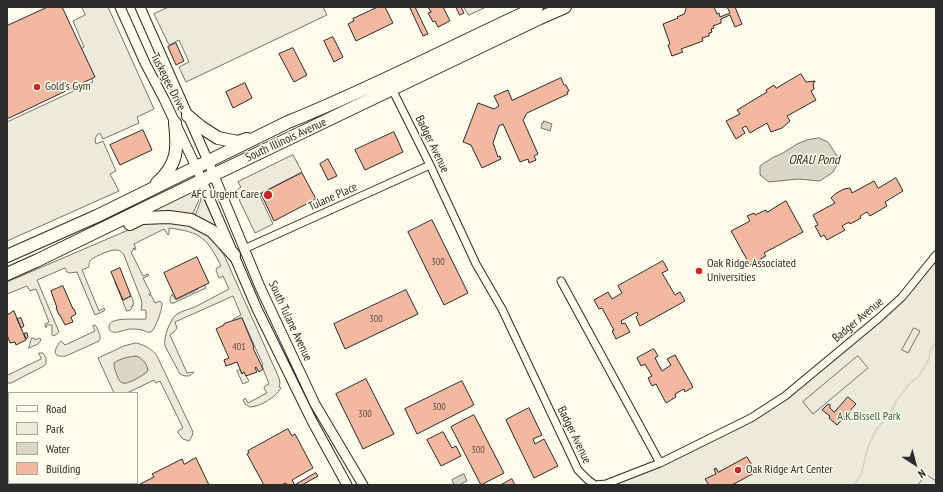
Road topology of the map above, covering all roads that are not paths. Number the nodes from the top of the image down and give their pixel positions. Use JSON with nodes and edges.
{"nodes":[{"id":1,"x":120,"y":7,"type":"edge"},
{"id":2,"x":140,"y":7,"type":"edge"},
{"id":3,"x":538,"y":7,"type":"edge"},
{"id":4,"x":565,"y":7,"type":"edge"},
{"id":5,"x":389,"y":84,"type":"junction"},
{"id":6,"x":188,"y":116,"type":"junction"},
{"id":7,"x":175,"y":123,"type":"junction"},
{"id":8,"x":269,"y":132,"type":"junction"},
{"id":9,"x":208,"y":161,"type":"junction"},
{"id":10,"x":430,"y":165,"type":"junction"},
{"id":11,"x":196,"y":167,"type":"junction"},
{"id":12,"x":213,"y":174,"type":"junction"},
{"id":13,"x":202,"y":180,"type":"junction"},
{"id":14,"x":149,"y":190,"type":"junction"},
{"id":15,"x":239,"y":252,"type":"junction"},
{"id":16,"x":936,"y":255,"type":"edge"},
{"id":17,"x":7,"y":256,"type":"edge"},
{"id":18,"x":36,"y":261,"type":"junction"},
{"id":19,"x":7,"y":274,"type":"edge"},
{"id":20,"x":561,"y":281,"type":"dead end"},
{"id":21,"x":660,"y":463,"type":"junction"},
{"id":22,"x":347,"y":485,"type":"edge"},
{"id":23,"x":363,"y":485,"type":"edge"}],
"edges":[{"from":1,"to":7,"type":"main road","name":"Tuskegee Drive"},
{"from":2,"to":6,"type":"main road","name":"Tuskegee Drive"},
{"from":3,"to":5,"type":"highway","name":"South Illinois Avenue"},
{"from":4,"to":5,"type":"highway","name":"South Illinois Avenue"},
{"from":5,"to":8,"type":"highway","name":"South Illinois Avenue"},
{"from":5,"to":10,"type":"street","name":"Badger Avenue"},
{"from":5,"to":12,"type":"highway","name":"South Illinois Avenue"},
{"from":6,"to":8,"type":"highway"},
{"from":6,"to":9,"type":"main road","name":"Tuskegee Drive"},
{"from":7,"to":11,"type":"main road","name":"Tuskegee Drive"},
{"from":7,"to":14,"type":"highway"},
{"from":8,"to":9,"type":"highway","name":"South Illinois Avenue"},
{"from":9,"to":11,"type":"highway","name":"South Illinois Avenue"},
{"from":9,"to":12,"type":"main road","name":"South Tulane Avenue"},
{"from":10,"to":15,"type":"street","name":"Tulane Place"},
{"from":10,"to":21,"type":"street","name":"Badger Avenue"},
{"from":11,"to":13,"type":"main road","name":"South Tulane Avenue"},
{"from":11,"to":14,"type":"highway","name":"South Illinois Avenue"},
{"from":12,"to":13,"type":"highway","name":"South Illinois Avenue"},
{"from":12,"to":15,"type":"main road","name":"South Tulane Avenue"},
{"from":13,"to":15,"type":"main road","name":"South Tulane Avenue"},
{"from":13,"to":18,"type":"highway","name":"South Illinois Avenue"},
{"from":14,"to":17,"type":"highway","name":"South Illinois Avenue"},
{"from":15,"to":18,"type":"highway"},
{"from":15,"to":22,"type":"main road","name":"South Tulane Avenue"},
{"from":15,"to":23,"type":"main road","name":"South Tulane Avenue"},
{"from":16,"to":21,"type":"street","name":"Badger Avenue"},
{"from":18,"to":19,"type":"highway","name":"South Illinois Avenue"},
{"from":20,"to":21,"type":"street"}]}
